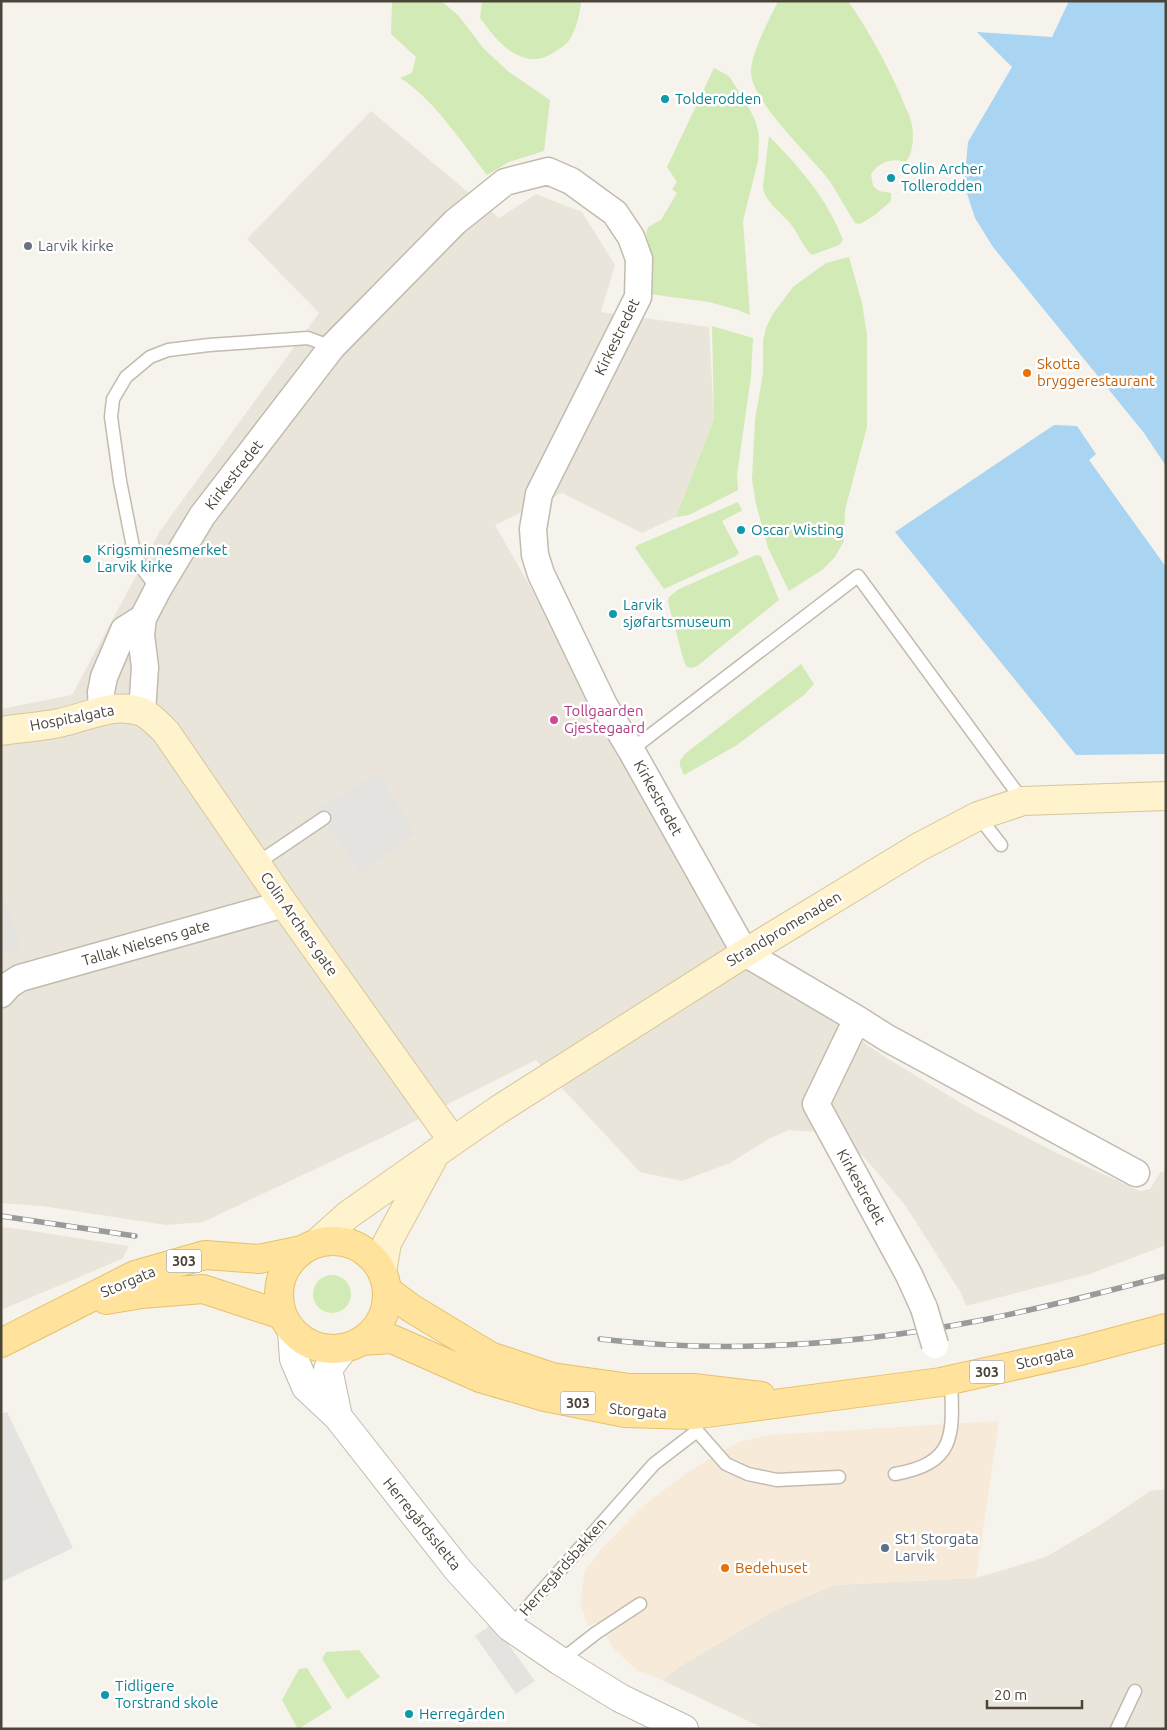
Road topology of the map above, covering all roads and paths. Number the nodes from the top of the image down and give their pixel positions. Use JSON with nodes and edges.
{"nodes":[{"id":1,"x":332,"y":347,"type":"junction"},
{"id":2,"x":158,"y":589,"type":"junction"},
{"id":3,"x":143,"y":618,"type":"junction"},
{"id":4,"x":102,"y":711,"type":"junction"},
{"id":5,"x":142,"y":712,"type":"junction"},
{"id":6,"x":1,"y":731,"type":"edge"},
{"id":7,"x":631,"y":750,"type":"junction"},
{"id":8,"x":1166,"y":796,"type":"edge"},
{"id":9,"x":1023,"y":801,"type":"junction"},
{"id":10,"x":978,"y":816,"type":"junction"},
{"id":11,"x":324,"y":818,"type":"dead end"},
{"id":12,"x":1001,"y":845,"type":"dead end"},
{"id":13,"x":256,"y":864,"type":"junction"},
{"id":14,"x":284,"y":904,"type":"junction"},
{"id":15,"x":745,"y":952,"type":"junction"},
{"id":16,"x":4,"y":985,"type":"edge"},
{"id":17,"x":857,"y":1019,"type":"junction"},
{"id":18,"x":444,"y":1147,"type":"junction"},
{"id":19,"x":1136,"y":1173,"type":"dead end"},
{"id":20,"x":310,"y":1246,"type":"junction"},
{"id":21,"x":385,"y":1281,"type":"junction"},
{"id":22,"x":75,"y":1306,"type":"junction"},
{"id":23,"x":287,"y":1323,"type":"junction"},
{"id":24,"x":1166,"y":1328,"type":"edge"},
{"id":25,"x":1,"y":1343,"type":"edge"},
{"id":26,"x":352,"y":1345,"type":"junction"},
{"id":27,"x":941,"y":1361,"type":"junction"},
{"id":28,"x":694,"y":1408,"type":"junction"},
{"id":29,"x":338,"y":1417,"type":"junction"},
{"id":30,"x":895,"y":1474,"type":"dead end"},
{"id":31,"x":839,"y":1477,"type":"dead end"},
{"id":32,"x":640,"y":1604,"type":"dead end"},
{"id":33,"x":510,"y":1627,"type":"junction"},
{"id":34,"x":560,"y":1661,"type":"junction"},
{"id":35,"x":1135,"y":1690,"type":"dead end"},
{"id":36,"x":684,"y":1729,"type":"edge"},
{"id":37,"x":1117,"y":1729,"type":"edge"}],
"edges":[{"from":1,"to":2,"type":"street","name":"Kirkestredet"},
{"from":1,"to":2,"type":"lane"},
{"from":1,"to":7,"type":"street","name":"Kirkestredet"},
{"from":2,"to":3,"type":"street","name":"Kirkestredet"},
{"from":3,"to":4,"type":"street","name":"Kirkestredet"},
{"from":3,"to":5,"type":"street"},
{"from":4,"to":5,"type":"main road","name":"Hospitalgata"},
{"from":4,"to":6,"type":"main road","name":"Hospitalgata"},
{"from":5,"to":13,"type":"main road","name":"Colin Archers gate"},
{"from":7,"to":9,"type":"lane"},
{"from":7,"to":15,"type":"street","name":"Kirkestredet"},
{"from":8,"to":9,"type":"main road","name":"Strandpromenaden"},
{"from":9,"to":10,"type":"main road","name":"Strandpromenaden"},
{"from":10,"to":12,"type":"lane"},
{"from":10,"to":15,"type":"main road","name":"Strandpromenaden"},
{"from":11,"to":13,"type":"lane"},
{"from":13,"to":14,"type":"main road","name":"Colin Archers gate"},
{"from":14,"to":16,"type":"street","name":"Tallak Nielsens gate"},
{"from":14,"to":18,"type":"main road","name":"Colin Archers gate"},
{"from":15,"to":17,"type":"street","name":"Kirkestredet"},
{"from":15,"to":18,"type":"main road","name":"Strandpromenaden"},
{"from":17,"to":19,"type":"street","name":"Kirkestredet"},
{"from":17,"to":27,"type":"street","name":"Kirkestredet","bridge":true},
{"from":18,"to":20,"type":"main road","name":"Strandpromenaden"},
{"from":18,"to":21,"type":"main road","name":"Strandpromenaden"},
{"from":20,"to":21,"type":"main road","number":"303"},
{"from":20,"to":22,"type":"main road","name":"Storgata","number":"303"},
{"from":20,"to":23,"type":"main road"},
{"from":21,"to":26,"type":"main road"},
{"from":21,"to":28,"type":"main road","name":"Storgata","number":"303"},
{"from":22,"to":23,"type":"main road","name":"Storgata","number":"303"},
{"from":22,"to":25,"type":"main road","name":"Storgata","number":"303"},
{"from":23,"to":26,"type":"main road","number":"303"},
{"from":23,"to":29,"type":"street","name":"Herregårdssletta"},
{"from":24,"to":27,"type":"main road","name":"Storgata","number":"303"},
{"from":26,"to":28,"type":"main road","name":"Storgata","number":"303"},
{"from":26,"to":29,"type":"street","name":"Herregårdssletta"},
{"from":27,"to":28,"type":"main road","name":"Storgata","number":"303"},
{"from":27,"to":30,"type":"lane"},
{"from":28,"to":31,"type":"lane"},
{"from":28,"to":33,"type":"lane","name":"Herregårdsbakken"},
{"from":29,"to":33,"type":"street","name":"Herregårdssletta"},
{"from":32,"to":34,"type":"lane"},
{"from":33,"to":34,"type":"street","name":"Herregårdsbakken"},
{"from":34,"to":36,"type":"street","name":"Herregårdsbakken"},
{"from":35,"to":37,"type":"lane"}]}
